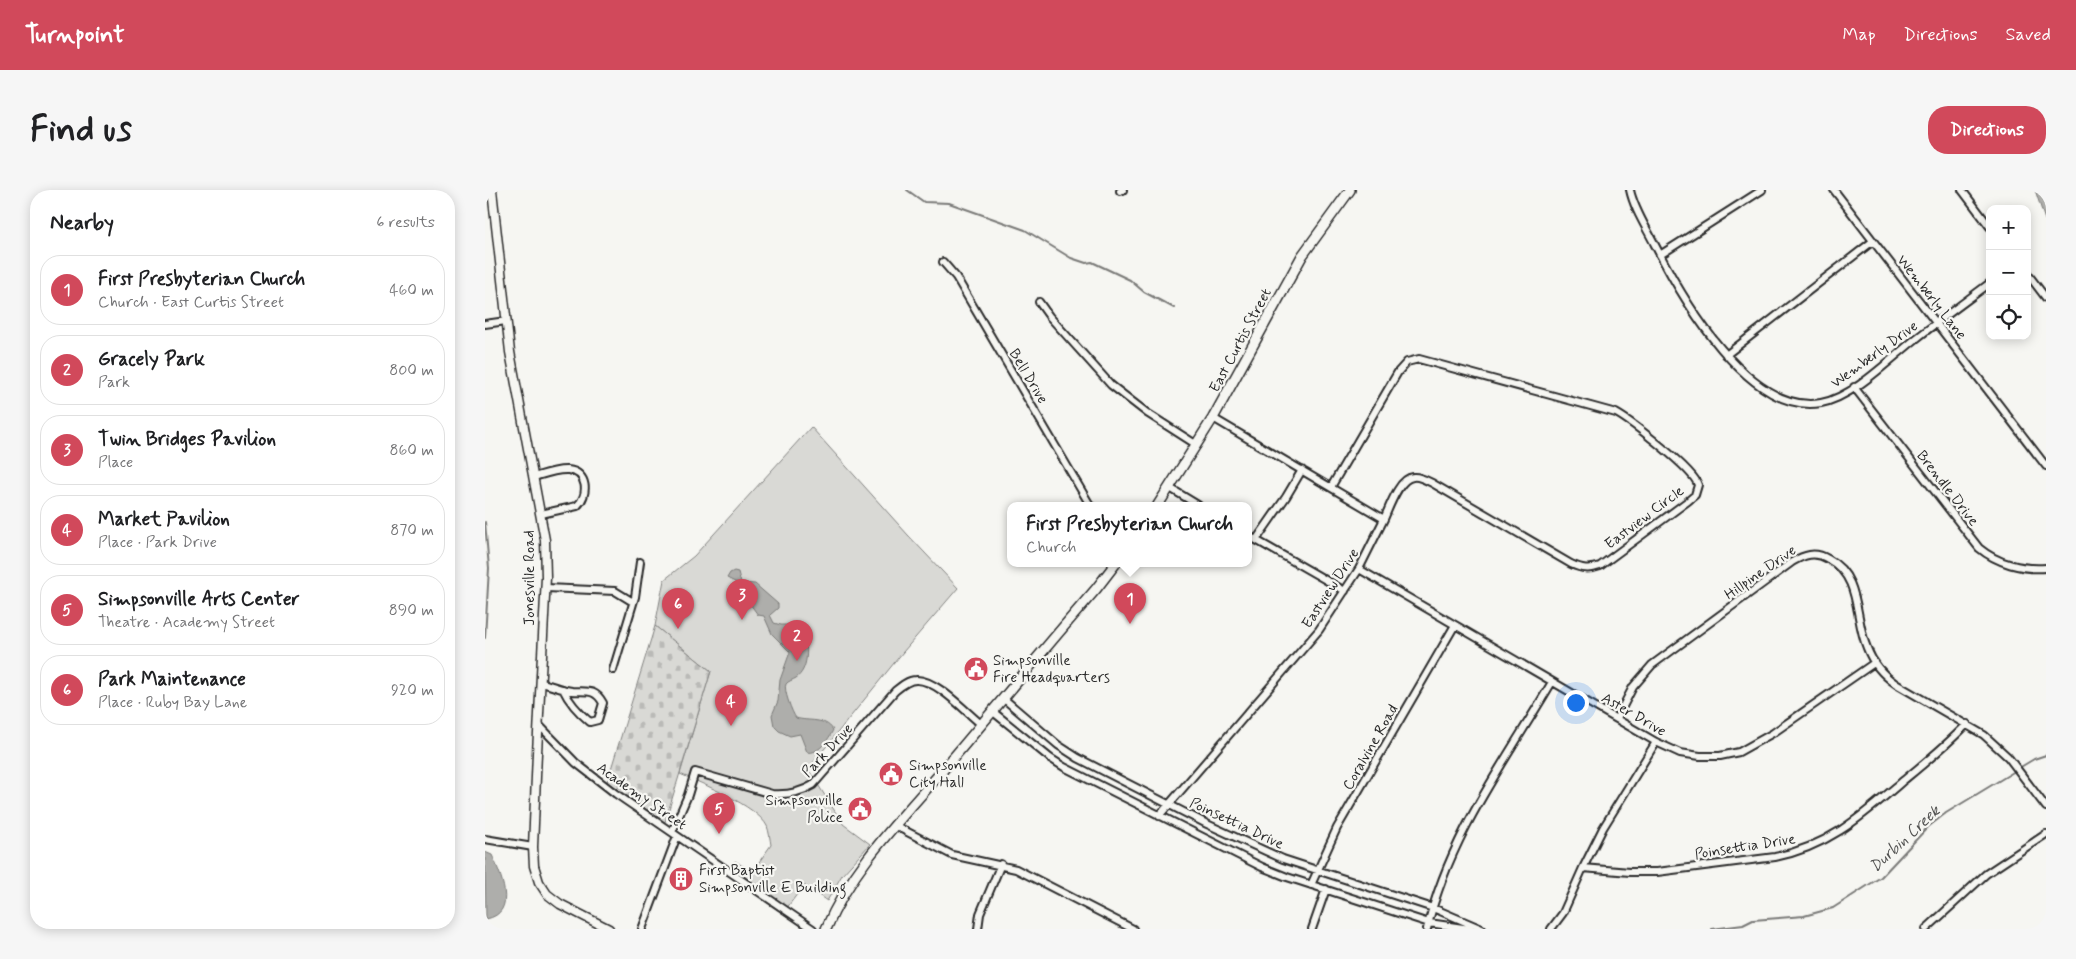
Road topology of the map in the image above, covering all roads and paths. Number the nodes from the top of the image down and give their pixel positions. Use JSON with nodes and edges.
{"nodes":[{"id":1,"x":492,"y":190,"type":"edge"},
{"id":2,"x":1350,"y":190,"type":"edge"},
{"id":3,"x":1630,"y":190,"type":"edge"},
{"id":4,"x":1762,"y":190,"type":"edge"},
{"id":5,"x":1834,"y":190,"type":"edge"},
{"id":6,"x":1962,"y":190,"type":"edge"},
{"id":7,"x":1986,"y":222,"type":"edge"},
{"id":8,"x":1873,"y":241,"type":"junction"},
{"id":9,"x":1660,"y":255,"type":"junction"},
{"id":10,"x":943,"y":262,"type":"dead end"},
{"id":11,"x":2031,"y":278,"type":"edge"},
{"id":12,"x":1986,"y":286,"type":"edge"},
{"id":13,"x":2046,"y":298,"type":"edge"},
{"id":14,"x":1039,"y":302,"type":"dead end"},
{"id":15,"x":506,"y":321,"type":"junction"},
{"id":16,"x":1937,"y":323,"type":"junction"},
{"id":17,"x":485,"y":324,"type":"edge"},
{"id":18,"x":1727,"y":355,"type":"junction"},
{"id":19,"x":1855,"y":387,"type":"junction"},
{"id":20,"x":1213,"y":418,"type":"junction"},
{"id":21,"x":1197,"y":445,"type":"junction"},
{"id":22,"x":2046,"y":466,"type":"edge"},
{"id":23,"x":1302,"y":470,"type":"junction"},
{"id":24,"x":534,"y":477,"type":"junction"},
{"id":25,"x":1331,"y":487,"type":"junction"},
{"id":26,"x":1170,"y":488,"type":"junction"},
{"id":27,"x":1088,"y":502,"type":"edge"},
{"id":28,"x":1160,"y":502,"type":"edge"},
{"id":29,"x":1193,"y":502,"type":"edge"},
{"id":30,"x":541,"y":514,"type":"junction"},
{"id":31,"x":1385,"y":519,"type":"junction"},
{"id":32,"x":1252,"y":538,"type":"edge"},
{"id":33,"x":1256,"y":540,"type":"junction"},
{"id":34,"x":640,"y":562,"type":"dead end"},
{"id":35,"x":1113,"y":567,"type":"edge"},
{"id":36,"x":2046,"y":568,"type":"edge"},
{"id":37,"x":1359,"y":569,"type":"junction"},
{"id":38,"x":546,"y":588,"type":"junction"},
{"id":39,"x":1345,"y":590,"type":"junction"},
{"id":40,"x":633,"y":602,"type":"junction"},
{"id":41,"x":1455,"y":624,"type":"junction"},
{"id":42,"x":1874,"y":663,"type":"junction"},
{"id":43,"x":613,"y":670,"type":"dead end"},
{"id":44,"x":1552,"y":682,"type":"junction"},
{"id":45,"x":541,"y":683,"type":"junction"},
{"id":46,"x":563,"y":689,"type":"junction"},
{"id":47,"x":1003,"y":698,"type":"junction"},
{"id":48,"x":992,"y":710,"type":"junction"},
{"id":49,"x":1617,"y":718,"type":"junction"},
{"id":50,"x":981,"y":724,"type":"junction"},
{"id":51,"x":1967,"y":724,"type":"junction"},
{"id":52,"x":539,"y":725,"type":"junction"},
{"id":53,"x":1656,"y":742,"type":"junction"},
{"id":54,"x":1169,"y":805,"type":"junction"},
{"id":55,"x":2046,"y":807,"type":"edge"},
{"id":56,"x":1159,"y":816,"type":"junction"},
{"id":57,"x":894,"y":825,"type":"junction"},
{"id":58,"x":675,"y":834,"type":"junction"},
{"id":59,"x":2046,"y":834,"type":"edge"},
{"id":60,"x":485,"y":839,"type":"edge"},
{"id":61,"x":533,"y":847,"type":"junction"},
{"id":62,"x":1001,"y":864,"type":"junction"},
{"id":63,"x":1583,"y":868,"type":"junction"},
{"id":64,"x":1317,"y":870,"type":"junction"},
{"id":65,"x":1311,"y":885,"type":"junction"},
{"id":66,"x":1326,"y":889,"type":"junction"},
{"id":67,"x":1433,"y":908,"type":"junction"},
{"id":68,"x":1428,"y":926,"type":"edge"},
{"id":69,"x":1928,"y":928,"type":"edge"},
{"id":70,"x":609,"y":929,"type":"edge"},
{"id":71,"x":642,"y":929,"type":"edge"},
{"id":72,"x":813,"y":929,"type":"edge"},
{"id":73,"x":826,"y":929,"type":"edge"},
{"id":74,"x":978,"y":929,"type":"edge"},
{"id":75,"x":1133,"y":929,"type":"edge"},
{"id":76,"x":1312,"y":929,"type":"edge"},
{"id":77,"x":1470,"y":929,"type":"edge"},
{"id":78,"x":1482,"y":929,"type":"edge"},
{"id":79,"x":1551,"y":929,"type":"edge"}],
"edges":[{"from":1,"to":15,"type":"street","name":"Jonesville Road"},
{"from":2,"to":20,"type":"main road","name":"East Curtis Street"},
{"from":3,"to":9,"type":"street","name":"Wemberly Drive"},
{"from":4,"to":9,"type":"street"},
{"from":5,"to":8,"type":"street","name":"Wemberly Lane"},
{"from":6,"to":7,"type":"street"},
{"from":8,"to":16,"type":"street","name":"Wemberly Lane"},
{"from":8,"to":18,"type":"street"},
{"from":9,"to":18,"type":"street","name":"Wemberly Drive"},
{"from":10,"to":27,"type":"street","name":"Bell Drive"},
{"from":11,"to":13,"type":"street"},
{"from":12,"to":16,"type":"street","name":"Wemberly Drive"},
{"from":14,"to":21,"type":"street"},
{"from":15,"to":17,"type":"street"},
{"from":15,"to":24,"type":"street","name":"Jonesville Road"},
{"from":16,"to":19,"type":"street","name":"Wemberly Drive"},
{"from":16,"to":22,"type":"street","name":"Wemberly Lane"},
{"from":18,"to":19,"type":"street","name":"Wemberly Drive"},
{"from":19,"to":36,"type":"street","name":"Brendle Drive"},
{"from":20,"to":21,"type":"main road","name":"East Curtis Street"},
{"from":20,"to":23,"type":"street"},
{"from":21,"to":26,"type":"main road","name":"East Curtis Street"},
{"from":23,"to":25,"type":"street"},
{"from":23,"to":33,"type":"street"},
{"from":24,"to":30,"type":"street","name":"Jonesville Road"},
{"from":24,"to":30,"type":"street"},
{"from":25,"to":31,"type":"street"},
{"from":25,"to":31,"type":"street","name":"Eastview Circle"},
{"from":26,"to":28,"type":"main road","name":"East Curtis Street"},
{"from":26,"to":29,"type":"street"},
{"from":30,"to":38,"type":"street","name":"Jonesville Road"},
{"from":31,"to":37,"type":"street","name":"Eastview Drive"},
{"from":32,"to":33,"type":"street"},
{"from":33,"to":39,"type":"street"},
{"from":34,"to":40,"type":"street"},
{"from":35,"to":47,"type":"main road"},
{"from":37,"to":39,"type":"street","name":"Eastview Drive"},
{"from":37,"to":41,"type":"street","name":"Aster Drive"},
{"from":38,"to":40,"type":"street"},
{"from":38,"to":45,"type":"street","name":"Jonesville Road"},
{"from":39,"to":54,"type":"street","name":"Eastview Drive"},
{"from":40,"to":43,"type":"street"},
{"from":41,"to":44,"type":"street","name":"Aster Drive"},
{"from":41,"to":64,"type":"street","name":"Coralvine Road"},
{"from":42,"to":49,"type":"street","name":"Hillpine Drive"},
{"from":42,"to":51,"type":"street","name":"Hillpine Drive"},
{"from":42,"to":53,"type":"street","name":"Aster Drive"},
{"from":44,"to":49,"type":"street","name":"Aster Drive"},
{"from":44,"to":67,"type":"street"},
{"from":45,"to":46,"type":"street"},
{"from":45,"to":52,"type":"street","name":"Jonesville Road"},
{"from":46,"to":46,"type":"street"},
{"from":47,"to":48,"type":"main road"},
{"from":47,"to":54,"type":"street","name":"Poinsettia Drive"},
{"from":48,"to":50,"type":"main road"},
{"from":48,"to":56,"type":"street","name":"Poinsettia Drive"},
{"from":49,"to":53,"type":"street","name":"Aster Drive"},
{"from":50,"to":57,"type":"main road"},
{"from":50,"to":58,"type":"street","name":"Park Drive"},
{"from":51,"to":55,"type":"street","name":"Hillpine Drive"},
{"from":51,"to":63,"type":"street","name":"Poinsettia Drive"},
{"from":52,"to":58,"type":"street","name":"Academy Street"},
{"from":52,"to":61,"type":"street","name":"Jonesville Road"},
{"from":53,"to":63,"type":"street"},
{"from":54,"to":56,"type":"street","name":"Eastview Drive"},
{"from":54,"to":64,"type":"street","name":"Poinsettia Drive"},
{"from":56,"to":65,"type":"street","name":"Poinsettia Drive"},
{"from":57,"to":62,"type":"street"},
{"from":57,"to":73,"type":"main road"},
{"from":58,"to":71,"type":"street"},
{"from":58,"to":72,"type":"street","name":"Academy Street"},
{"from":59,"to":69,"type":"street"},
{"from":60,"to":61,"type":"street"},
{"from":61,"to":70,"type":"street","name":"Jonesville Road"},
{"from":62,"to":74,"type":"street"},
{"from":62,"to":75,"type":"street"},
{"from":63,"to":79,"type":"street"},
{"from":64,"to":65,"type":"street","name":"Coralvine Road"},
{"from":64,"to":67,"type":"street","name":"Poinsettia Drive"},
{"from":65,"to":66,"type":"street","name":"Poinsettia Drive"},
{"from":66,"to":68,"type":"street","name":"Poinsettia Drive"},
{"from":66,"to":76,"type":"street"},
{"from":67,"to":68,"type":"street"},
{"from":67,"to":78,"type":"street","name":"Poinsettia Drive"},
{"from":68,"to":77,"type":"street","name":"Poinsettia Drive"}]}
